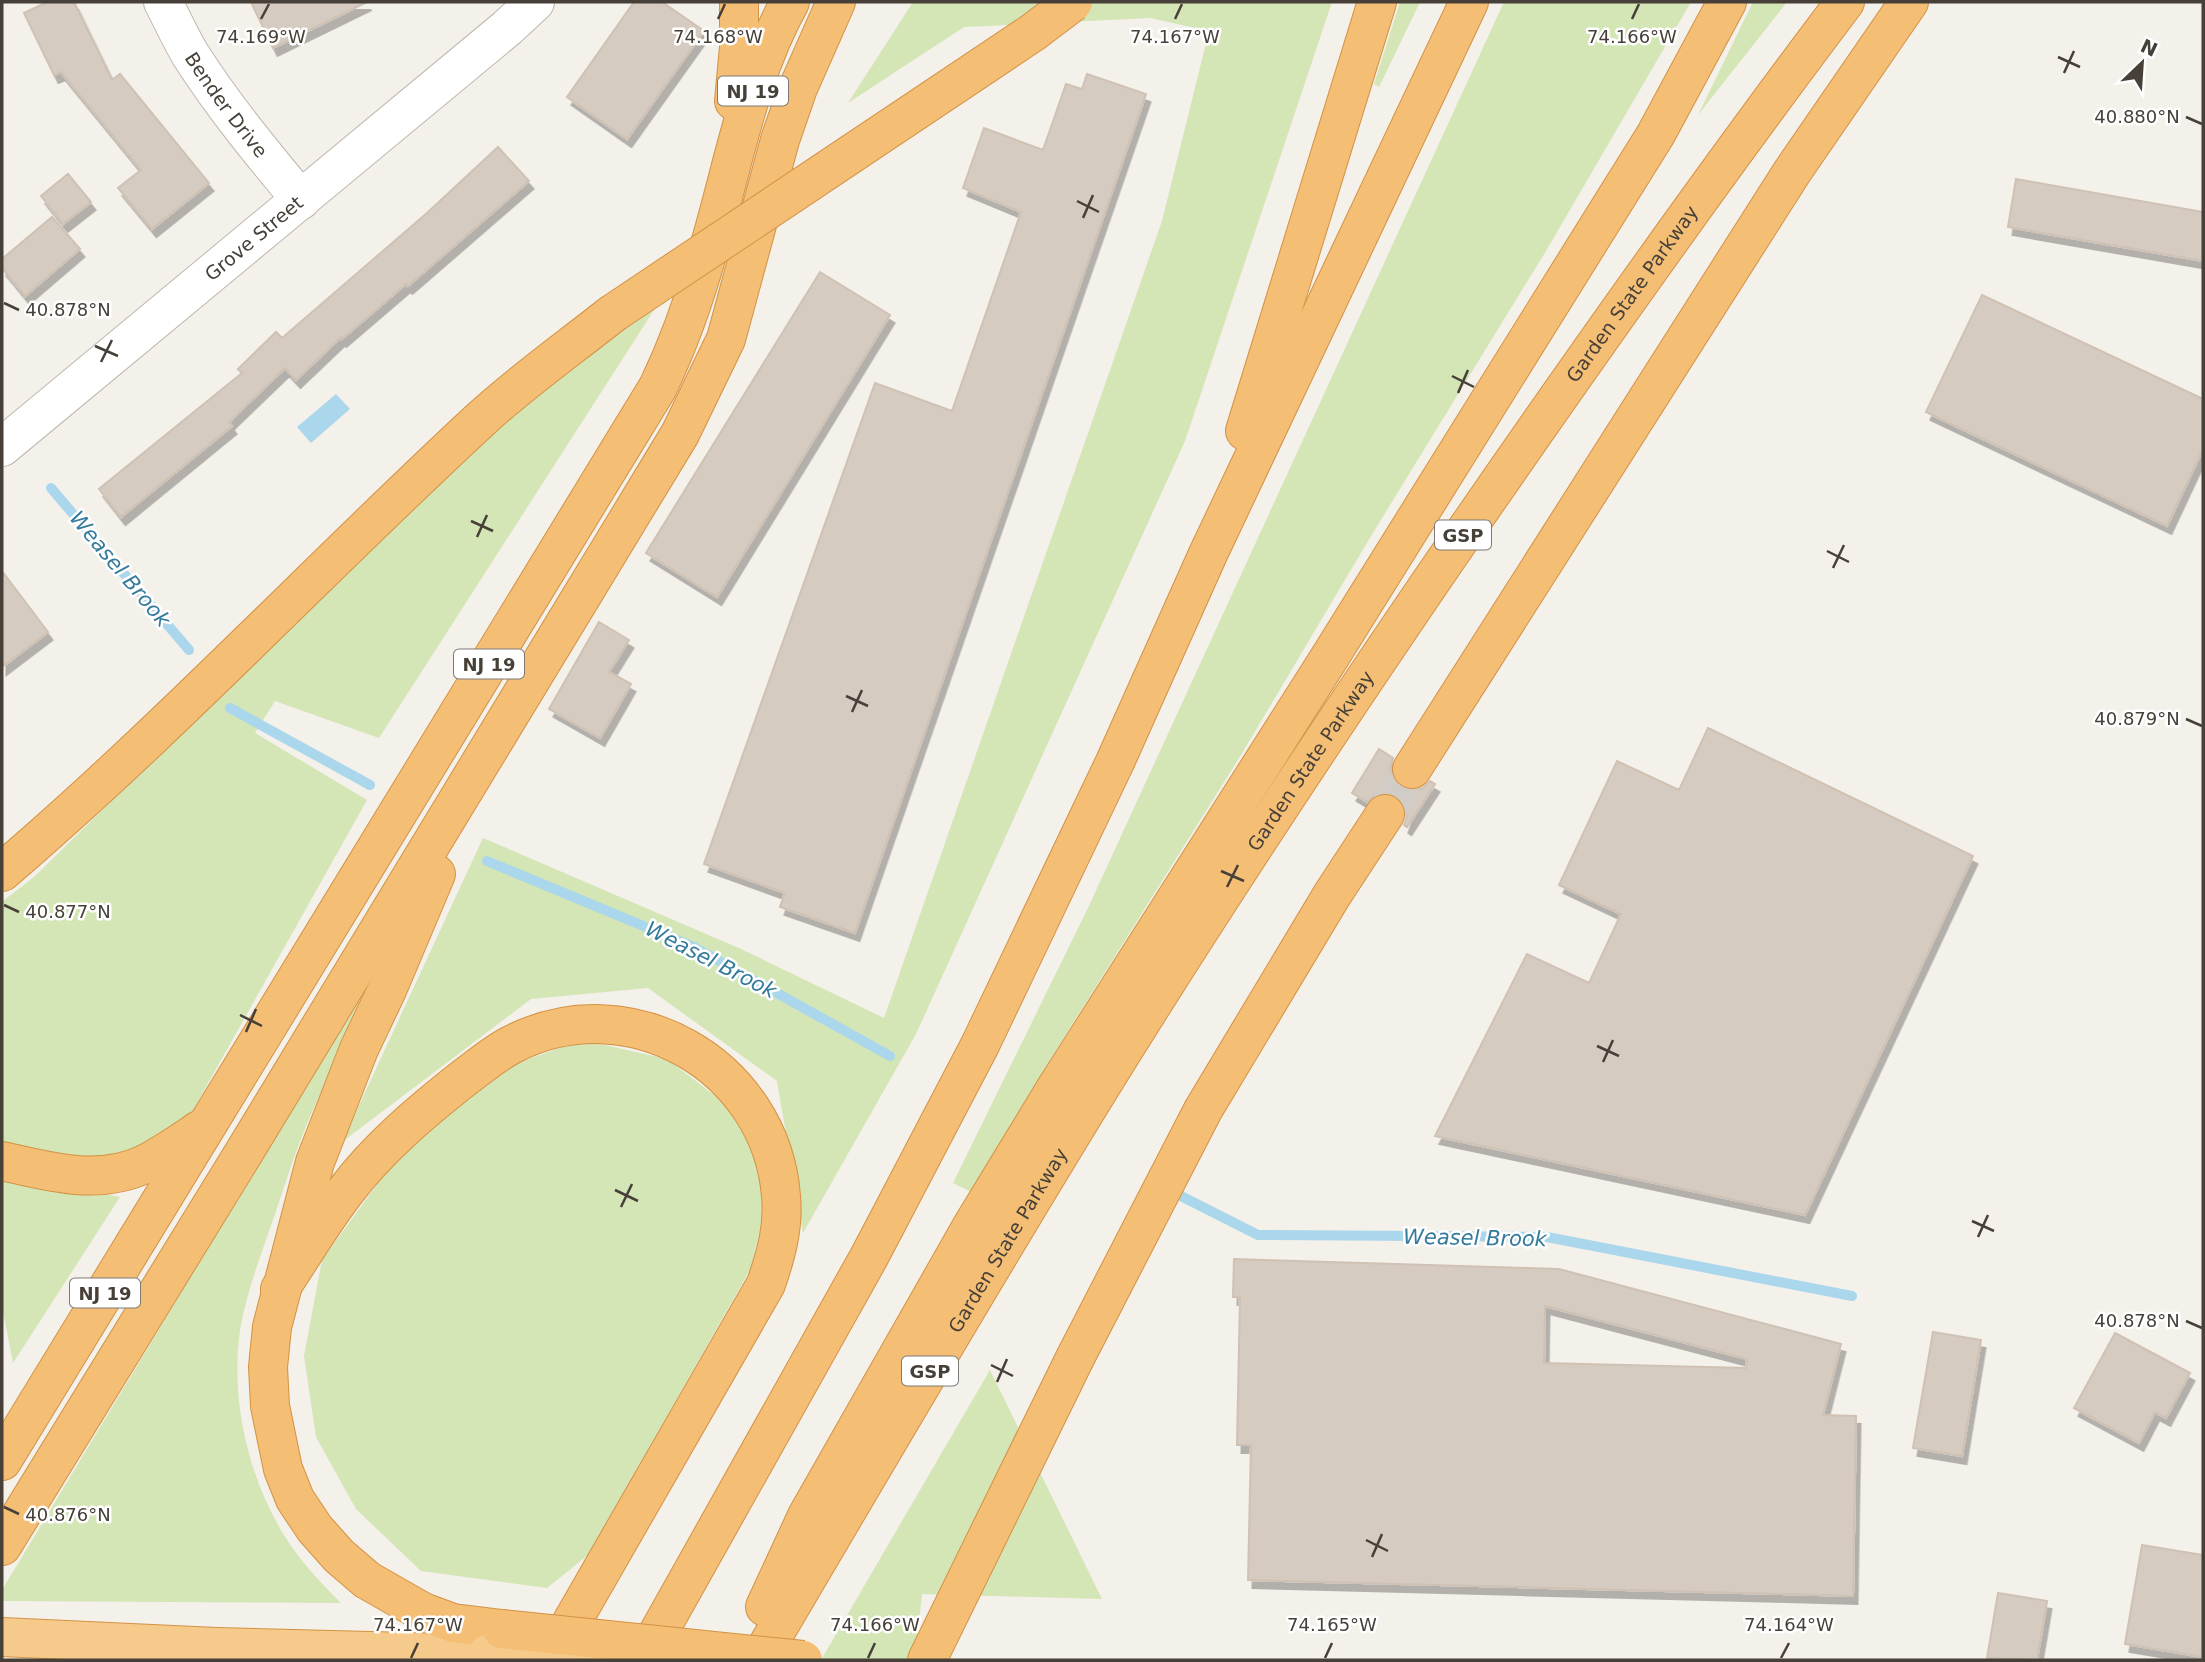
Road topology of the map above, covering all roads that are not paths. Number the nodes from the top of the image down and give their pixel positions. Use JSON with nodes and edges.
{"nodes":[{"id":1,"x":163,"y":2,"type":"edge"},
{"id":2,"x":535,"y":2,"type":"edge"},
{"id":3,"x":551,"y":2,"type":"edge"},
{"id":4,"x":739,"y":2,"type":"edge"},
{"id":5,"x":790,"y":2,"type":"edge"},
{"id":6,"x":836,"y":2,"type":"edge"},
{"id":7,"x":1073,"y":2,"type":"edge"},
{"id":8,"x":1377,"y":2,"type":"edge"},
{"id":9,"x":1469,"y":2,"type":"edge"},
{"id":10,"x":1727,"y":2,"type":"edge"},
{"id":11,"x":1845,"y":2,"type":"edge"},
{"id":12,"x":1909,"y":2,"type":"edge"},
{"id":13,"x":508,"y":28,"type":"junction"},
{"id":14,"x":725,"y":183,"type":"junction"},
{"id":15,"x":301,"y":200,"type":"junction"},
{"id":16,"x":2,"y":447,"type":"edge"},
{"id":17,"x":1208,"y":554,"type":"junction"},
{"id":18,"x":487,"y":752,"type":"junction"},
{"id":19,"x":1412,"y":769,"type":"tunnel mouth"},
{"id":20,"x":1385,"y":814,"type":"tunnel mouth"},
{"id":21,"x":2,"y":872,"type":"edge"},
{"id":22,"x":209,"y":1125,"type":"junction"},
{"id":23,"x":2,"y":1161,"type":"edge"},
{"id":24,"x":280,"y":1289,"type":"junction"},
{"id":25,"x":2,"y":1461,"type":"edge"},
{"id":26,"x":2,"y":1546,"type":"edge"},
{"id":27,"x":12,"y":1638,"type":"edge"},
{"id":28,"x":495,"y":1641,"type":"junction"},
{"id":29,"x":550,"y":1660,"type":"edge"},
{"id":30,"x":643,"y":1660,"type":"edge"},
{"id":31,"x":741,"y":1660,"type":"edge"},
{"id":32,"x":759,"y":1660,"type":"edge"},
{"id":33,"x":791,"y":1660,"type":"edge"},
{"id":34,"x":803,"y":1660,"type":"edge"},
{"id":35,"x":927,"y":1660,"type":"edge"}],
"edges":[{"from":1,"to":15,"type":"street","name":"Bender Drive"},
{"from":2,"to":13,"type":"street","name":"Grove Street"},
{"from":3,"to":13,"type":"street","name":"Grove Street"},
{"from":4,"to":14,"type":"highway"},
{"from":5,"to":14,"type":"highway","number":"NJ 19"},
{"from":6,"to":18,"type":"highway","number":"NJ 19"},
{"from":7,"to":21,"type":"highway","bridge":true},
{"from":8,"to":17,"type":"highway"},
{"from":9,"to":17,"type":"highway"},
{"from":10,"to":31,"type":"highway"},
{"from":11,"to":32,"type":"highway","name":"Garden State Parkway","number":"GSP"},
{"from":12,"to":19,"type":"highway"},
{"from":13,"to":15,"type":"street","name":"Grove Street"},
{"from":14,"to":22,"type":"highway","number":"NJ 19"},
{"from":15,"to":16,"type":"street","name":"Grove Street"},
{"from":17,"to":30,"type":"highway"},
{"from":18,"to":24,"type":"highway"},
{"from":18,"to":26,"type":"highway","number":"NJ 19"},
{"from":20,"to":35,"type":"highway"},
{"from":22,"to":23,"type":"highway"},
{"from":22,"to":25,"type":"highway","number":"NJ 19"},
{"from":24,"to":28,"type":"highway"},
{"from":24,"to":29,"type":"highway"},
{"from":27,"to":28,"type":"highway"},
{"from":28,"to":33,"type":"highway","bridge":true},
{"from":28,"to":34,"type":"highway","bridge":true}]}
